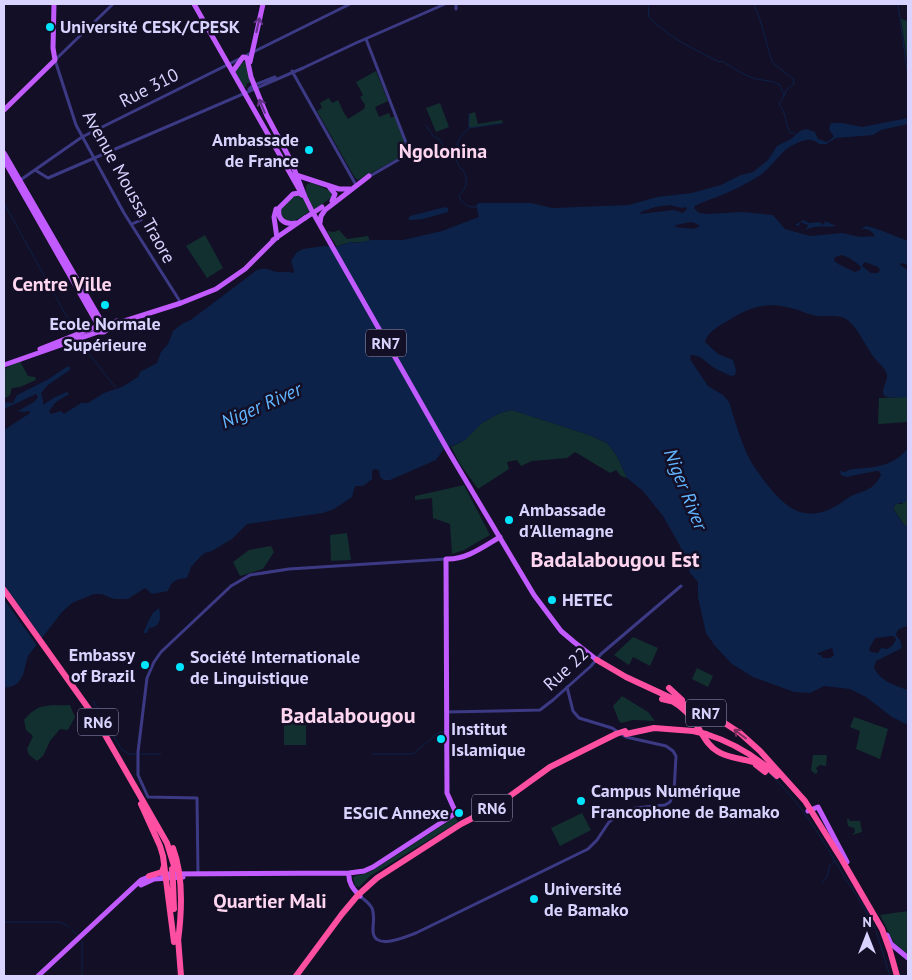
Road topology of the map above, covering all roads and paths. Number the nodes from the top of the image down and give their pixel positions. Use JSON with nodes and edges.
{"nodes":[{"id":1,"x":54,"y":4,"type":"edge"},
{"id":2,"x":113,"y":4,"type":"edge"},
{"id":3,"x":194,"y":4,"type":"edge"},
{"id":4,"x":263,"y":4,"type":"edge"},
{"id":5,"x":350,"y":4,"type":"edge"},
{"id":6,"x":445,"y":4,"type":"edge"},
{"id":7,"x":456,"y":4,"type":"edge"},
{"id":8,"x":456,"y":9,"type":"dead end"},
{"id":9,"x":366,"y":39,"type":"junction"},
{"id":10,"x":251,"y":53,"type":"junction"},
{"id":11,"x":243,"y":56,"type":"junction"},
{"id":12,"x":53,"y":62,"type":"junction"},
{"id":13,"x":228,"y":64,"type":"junction"},
{"id":14,"x":249,"y":66,"type":"junction"},
{"id":15,"x":233,"y":71,"type":"junction"},
{"id":16,"x":292,"y":71,"type":"junction"},
{"id":17,"x":255,"y":87,"type":"junction"},
{"id":18,"x":245,"y":92,"type":"junction"},
{"id":19,"x":4,"y":110,"type":"edge"},
{"id":20,"x":82,"y":137,"type":"junction"},
{"id":21,"x":4,"y":153,"type":"edge"},
{"id":22,"x":94,"y":157,"type":"junction"},
{"id":23,"x":4,"y":160,"type":"edge"},
{"id":24,"x":287,"y":161,"type":"junction"},
{"id":25,"x":35,"y":170,"type":"junction"},
{"id":26,"x":370,"y":176,"type":"junction"},
{"id":27,"x":295,"y":177,"type":"junction"},
{"id":28,"x":18,"y":181,"type":"junction"},
{"id":29,"x":356,"y":185,"type":"junction"},
{"id":30,"x":350,"y":188,"type":"junction"},
{"id":31,"x":303,"y":196,"type":"junction"},
{"id":32,"x":332,"y":201,"type":"junction"},
{"id":33,"x":136,"y":218,"type":"dead end"},
{"id":34,"x":305,"y":218,"type":"junction"},
{"id":35,"x":141,"y":220,"type":"dead end"},
{"id":36,"x":131,"y":222,"type":"junction"},
{"id":37,"x":322,"y":230,"type":"junction"},
{"id":38,"x":276,"y":238,"type":"junction"},
{"id":39,"x":180,"y":302,"type":"junction"},
{"id":40,"x":101,"y":325,"type":"junction"},
{"id":41,"x":104,"y":331,"type":"junction"},
{"id":42,"x":80,"y":337,"type":"junction"},
{"id":43,"x":4,"y":364,"type":"edge"},
{"id":44,"x":498,"y":537,"type":"junction"},
{"id":45,"x":447,"y":559,"type":"junction"},
{"id":46,"x":681,"y":586,"type":"dead end"},
{"id":47,"x":4,"y":590,"type":"edge"},
{"id":48,"x":4,"y":595,"type":"edge"},
{"id":49,"x":43,"y":648,"type":"junction"},
{"id":50,"x":596,"y":661,"type":"junction"},
{"id":51,"x":567,"y":687,"type":"junction"},
{"id":52,"x":669,"y":688,"type":"dead end"},
{"id":53,"x":662,"y":699,"type":"dead end"},
{"id":54,"x":674,"y":702,"type":"junction"},
{"id":55,"x":684,"y":703,"type":"junction"},
{"id":56,"x":446,"y":712,"type":"junction"},
{"id":57,"x":748,"y":760,"type":"junction"},
{"id":58,"x":774,"y":770,"type":"junction"},
{"id":59,"x":765,"y":772,"type":"dead end"},
{"id":60,"x":145,"y":801,"type":"junction"},
{"id":61,"x":810,"y":810,"type":"junction"},
{"id":62,"x":164,"y":864,"type":"junction"},
{"id":63,"x":349,"y":873,"type":"junction"},
{"id":64,"x":198,"y":874,"type":"junction"},
{"id":65,"x":176,"y":875,"type":"junction"},
{"id":66,"x":150,"y":876,"type":"junction"},
{"id":67,"x":165,"y":876,"type":"junction"},
{"id":68,"x":360,"y":896,"type":"junction"},
{"id":69,"x":176,"y":941,"type":"junction"},
{"id":70,"x":908,"y":958,"type":"edge"},
{"id":71,"x":38,"y":976,"type":"edge"},
{"id":72,"x":42,"y":976,"type":"edge"},
{"id":73,"x":179,"y":976,"type":"edge"},
{"id":74,"x":296,"y":976,"type":"edge"},
{"id":75,"x":301,"y":976,"type":"edge"},
{"id":76,"x":895,"y":976,"type":"edge"}],
"edges":[{"from":1,"to":12,"type":"main road"},
{"from":2,"to":12,"type":"street"},
{"from":3,"to":13,"type":"main road"},
{"from":10,"to":4,"type":"main road","one_way":true},
{"from":5,"to":10,"type":"street","name":"Rue 310"},
{"from":6,"to":9,"type":"street"},
{"from":7,"to":8,"type":"street"},
{"from":9,"to":16,"type":"street"},
{"from":9,"to":26,"type":"street"},
{"from":10,"to":11,"type":"street","name":"Rue 310"},
{"from":10,"to":14,"type":"main road"},
{"from":11,"to":13,"type":"street","name":"Rue 310"},
{"from":11,"to":14,"type":"main road"},
{"from":11,"to":15,"type":"main road"},
{"from":12,"to":19,"type":"main road"},
{"from":12,"to":20,"type":"street","name":"Avenue Moussa Traore"},
{"from":13,"to":15,"type":"main road"},
{"from":13,"to":20,"type":"street","name":"Rue 310"},
{"from":14,"to":17,"type":"main road"},
{"from":15,"to":18,"type":"main road"},
{"from":16,"to":17,"type":"street"},
{"from":16,"to":29,"type":"street"},
{"from":17,"to":18,"type":"street"},
{"from":24,"to":17,"type":"main road","one_way":true},
{"from":18,"to":22,"type":"street"},
{"from":18,"to":24,"type":"main road"},
{"from":20,"to":22,"type":"street","name":"Avenue Moussa Traore"},
{"from":20,"to":25,"type":"street","name":"Rue 310"},
{"from":21,"to":28,"type":"main road"},
{"from":22,"to":25,"type":"street"},
{"from":22,"to":36,"type":"street","name":"Avenue Moussa Traore"},
{"from":23,"to":28,"type":"main road"},
{"from":24,"to":27,"type":"main road"},
{"from":25,"to":28,"type":"street","name":"Rue 310"},
{"from":26,"to":29,"type":"street"},
{"from":26,"to":37,"type":"main road"},
{"from":27,"to":30,"type":"main road"},
{"from":27,"to":31,"type":"main road"},
{"from":27,"to":38,"type":"main road"},
{"from":28,"to":40,"type":"main road"},
{"from":29,"to":30,"type":"street"},
{"from":30,"to":32,"type":"main road"},
{"from":31,"to":32,"type":"main road"},
{"from":31,"to":34,"type":"main road"},
{"from":31,"to":37,"type":"main road","number":"RN7"},
{"from":32,"to":34,"type":"main road","bridge":true},
{"from":33,"to":36,"type":"street"},
{"from":34,"to":38,"type":"main road"},
{"from":35,"to":36,"type":"street"},
{"from":36,"to":39,"type":"street","name":"Avenue Moussa Traore"},
{"from":37,"to":44,"type":"main road","number":"RN7"},
{"from":38,"to":39,"type":"main road"},
{"from":39,"to":40,"type":"main road"},
{"from":39,"to":41,"type":"main road"},
{"from":40,"to":41,"type":"main road"},
{"from":40,"to":42,"type":"main road"},
{"from":41,"to":42,"type":"main road"},
{"from":42,"to":43,"type":"main road"},
{"from":44,"to":45,"type":"main road"},
{"from":44,"to":50,"type":"main road","number":"RN7"},
{"from":45,"to":56,"type":"main road"},
{"from":45,"to":60,"type":"street"},
{"from":46,"to":50,"type":"street","name":"Rue 22"},
{"from":47,"to":49,"type":"highway","number":"RN6"},
{"from":48,"to":49,"type":"highway","number":"RN6"},
{"from":49,"to":60,"type":"highway","number":"RN6"},
{"from":50,"to":51,"type":"street","name":"Rue 22"},
{"from":50,"to":54,"type":"highway","number":"RN7"},
{"from":50,"to":55,"type":"highway","number":"RN7"},
{"from":51,"to":56,"type":"street","name":"Rue 22"},
{"from":51,"to":68,"type":"street"},
{"from":52,"to":55,"type":"highway"},
{"from":53,"to":54,"type":"highway"},
{"from":54,"to":57,"type":"highway","number":"RN7"},
{"from":58,"to":55,"type":"highway","number":"RN7","one_way":true},
{"from":56,"to":63,"type":"main road"},
{"from":57,"to":58,"type":"highway","number":"RN7"},
{"from":57,"to":59,"type":"highway"},
{"from":58,"to":61,"type":"highway"},
{"from":58,"to":68,"type":"highway","number":"RN6","bridge":true},
{"from":60,"to":62,"type":"highway"},
{"from":60,"to":64,"type":"street"},
{"from":60,"to":65,"type":"highway","number":"RN6"},
{"from":61,"to":70,"type":"main road"},
{"from":61,"to":76,"type":"highway"},
{"from":62,"to":66,"type":"highway"},
{"from":62,"to":67,"type":"highway"},
{"from":63,"to":64,"type":"main road"},
{"from":63,"to":68,"type":"main road"},
{"from":64,"to":65,"type":"main road"},
{"from":65,"to":67,"type":"main road"},
{"from":65,"to":69,"type":"highway","number":"RN6"},
{"from":66,"to":67,"type":"main road"},
{"from":66,"to":71,"type":"main road"},
{"from":67,"to":69,"type":"highway"},
{"from":67,"to":72,"type":"main road"},
{"from":68,"to":74,"type":"highway","number":"RN6"},
{"from":68,"to":75,"type":"highway","number":"RN6"},
{"from":69,"to":73,"type":"highway","number":"RN6"}]}
